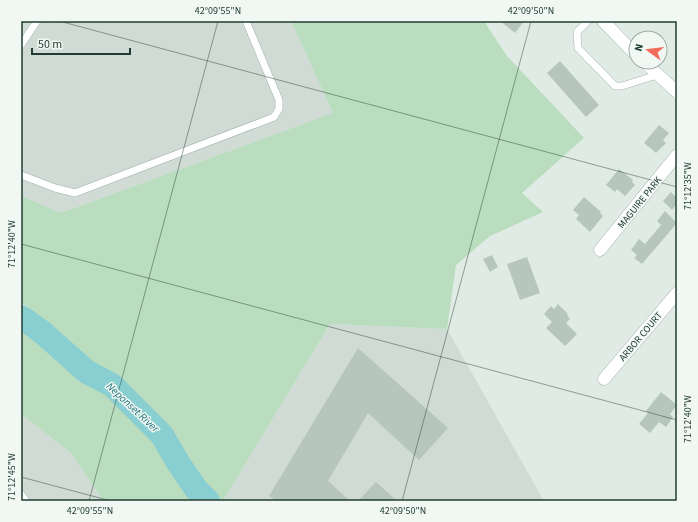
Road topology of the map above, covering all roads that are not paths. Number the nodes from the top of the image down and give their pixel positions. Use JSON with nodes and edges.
{"nodes":[{"id":1,"x":37,"y":21,"type":"edge"},
{"id":2,"x":246,"y":21,"type":"edge"},
{"id":3,"x":588,"y":21,"type":"edge"},
{"id":4,"x":603,"y":21,"type":"edge"},
{"id":5,"x":21,"y":45,"type":"edge"},
{"id":6,"x":628,"y":47,"type":"edge"},
{"id":7,"x":652,"y":70,"type":"edge"},
{"id":8,"x":657,"y":75,"type":"junction"},
{"id":9,"x":677,"y":92,"type":"edge"},
{"id":10,"x":677,"y":155,"type":"edge"},
{"id":11,"x":21,"y":175,"type":"edge"},
{"id":12,"x":600,"y":250,"type":"dead end"},
{"id":13,"x":677,"y":293,"type":"edge"},
{"id":14,"x":604,"y":379,"type":"dead end"},
{"id":15,"x":21,"y":494,"type":"edge"},
{"id":16,"x":26,"y":501,"type":"edge"}],
"edges":[{"from":1,"to":5,"type":"lane"},
{"from":2,"to":11,"type":"lane"},
{"from":3,"to":8,"type":"lane"},
{"from":4,"to":6,"type":"street"},
{"from":7,"to":8,"type":"street"},
{"from":8,"to":9,"type":"street"},
{"from":10,"to":12,"type":"street","name":"MAGUIRE PARK"},
{"from":13,"to":14,"type":"street","name":"ARBOR COURT"},
{"from":15,"to":16,"type":"lane"}]}
